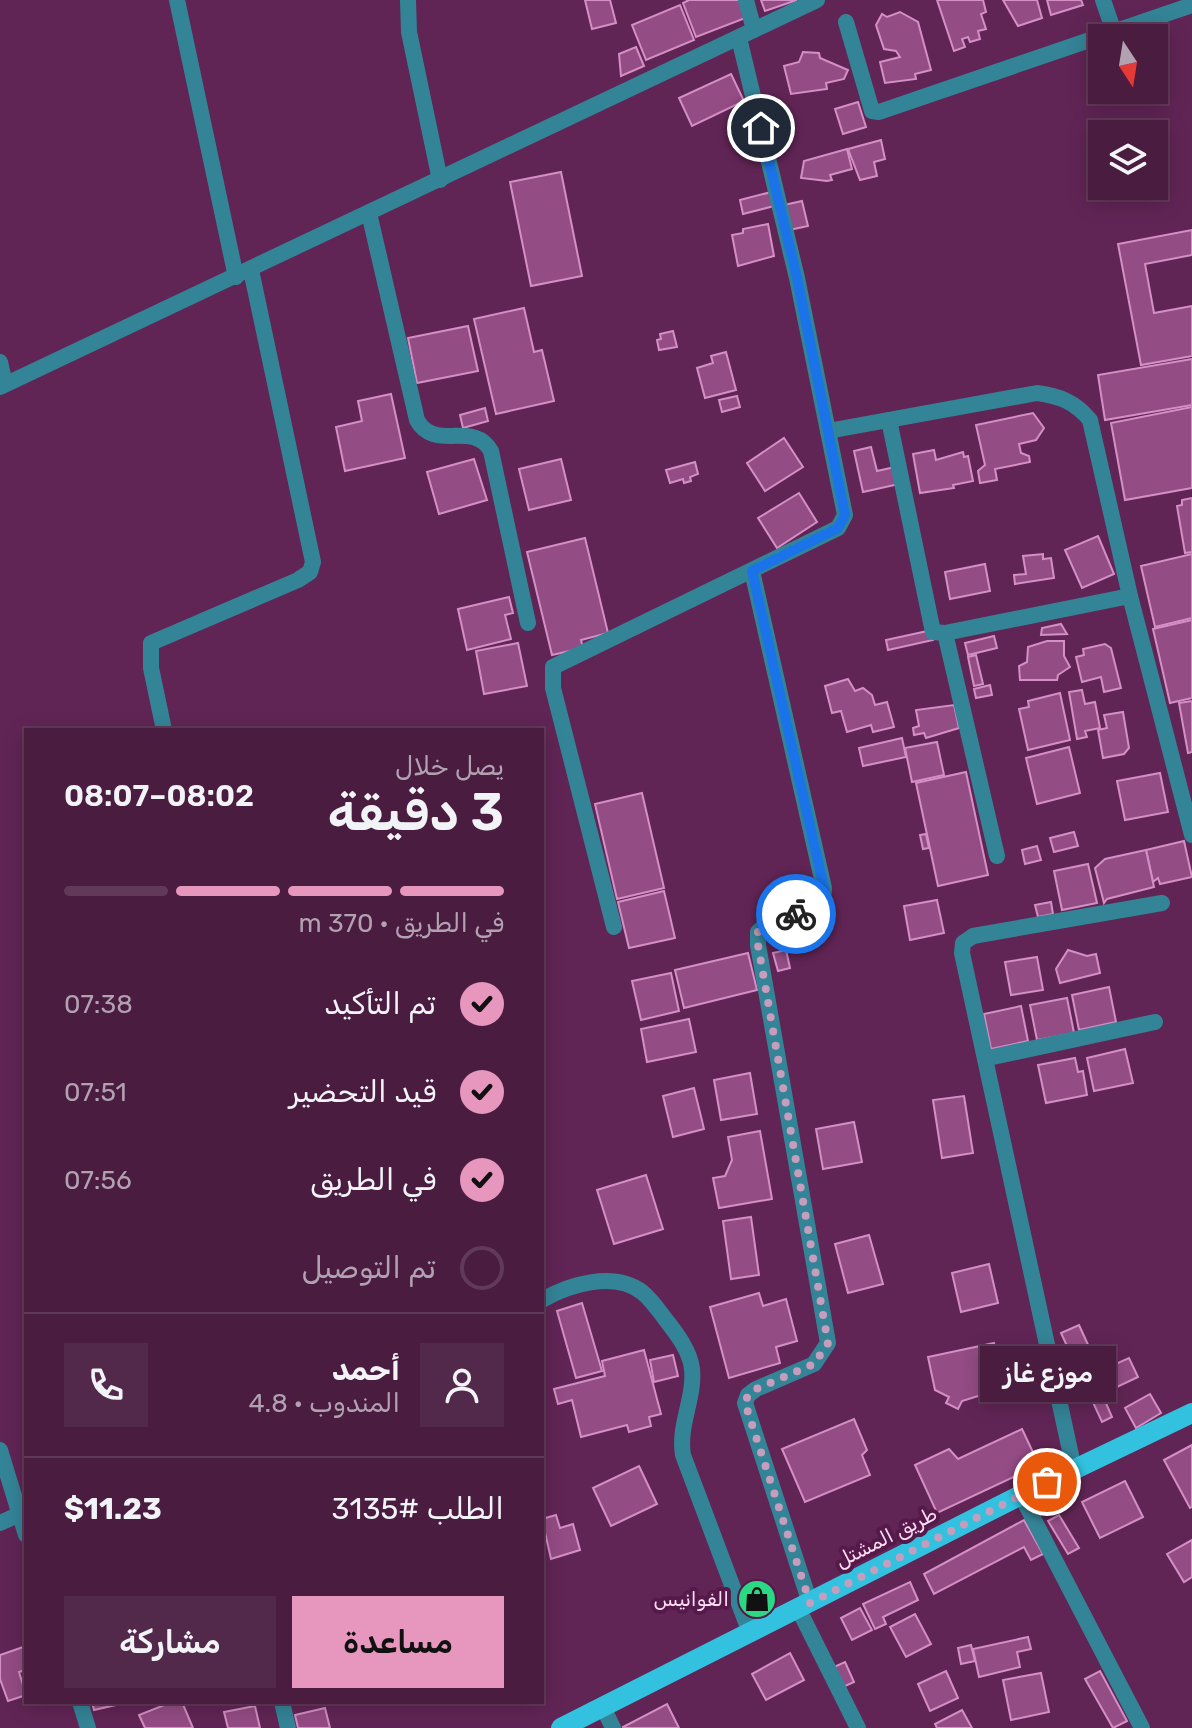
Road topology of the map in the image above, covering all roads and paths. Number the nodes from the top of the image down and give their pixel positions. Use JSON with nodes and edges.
{"nodes":[{"id":1,"x":177,"y":0,"type":"edge"},
{"id":2,"x":408,"y":0,"type":"edge"},
{"id":3,"x":746,"y":0,"type":"edge"},
{"id":4,"x":817,"y":0,"type":"edge"},
{"id":5,"x":1103,"y":0,"type":"edge"},
{"id":6,"x":1192,"y":5,"type":"edge"},
{"id":7,"x":846,"y":22,"type":"dead end"},
{"id":8,"x":1111,"y":24,"type":"edge"},
{"id":9,"x":1137,"y":24,"type":"edge"},
{"id":10,"x":747,"y":34,"type":"junction"},
{"id":11,"x":1088,"y":41,"type":"edge"},
{"id":12,"x":440,"y":180,"type":"junction"},
{"id":13,"x":369,"y":213,"type":"junction"},
{"id":14,"x":243,"y":274,"type":"junction"},
{"id":15,"x":0,"y":362,"type":"edge"},
{"id":16,"x":2,"y":385,"type":"edge"},
{"id":17,"x":889,"y":420,"type":"junction"},
{"id":18,"x":828,"y":431,"type":"junction"},
{"id":19,"x":752,"y":571,"type":"junction"},
{"id":20,"x":1130,"y":596,"type":"junction"},
{"id":21,"x":528,"y":623,"type":"dead end"},
{"id":22,"x":945,"y":633,"type":"junction"},
{"id":23,"x":164,"y":728,"type":"edge"},
{"id":24,"x":1192,"y":835,"type":"edge"},
{"id":25,"x":997,"y":856,"type":"dead end"},
{"id":26,"x":1162,"y":903,"type":"dead end"},
{"id":27,"x":614,"y":927,"type":"dead end"},
{"id":28,"x":1155,"y":1022,"type":"dead end"},
{"id":29,"x":988,"y":1058,"type":"junction"},
{"id":30,"x":544,"y":1299,"type":"edge"},
{"id":31,"x":1192,"y":1413,"type":"edge"},
{"id":32,"x":0,"y":1450,"type":"edge"},
{"id":33,"x":1074,"y":1469,"type":"junction"},
{"id":34,"x":1021,"y":1495,"type":"junction"},
{"id":35,"x":20,"y":1514,"type":"junction"},
{"id":36,"x":0,"y":1523,"type":"edge"},
{"id":37,"x":24,"y":1528,"type":"edge"},
{"id":38,"x":804,"y":1606,"type":"junction"},
{"id":39,"x":750,"y":1633,"type":"junction"},
{"id":40,"x":81,"y":1704,"type":"edge"},
{"id":41,"x":282,"y":1704,"type":"edge"},
{"id":42,"x":603,"y":1707,"type":"junction"},
{"id":43,"x":88,"y":1728,"type":"edge"},
{"id":44,"x":288,"y":1728,"type":"edge"},
{"id":45,"x":561,"y":1728,"type":"edge"},
{"id":46,"x":613,"y":1728,"type":"edge"},
{"id":47,"x":858,"y":1728,"type":"edge"},
{"id":48,"x":1142,"y":1728,"type":"edge"}],
"edges":[{"from":1,"to":14,"type":"street"},
{"from":2,"to":12,"type":"street"},
{"from":3,"to":10,"type":"street"},
{"from":4,"to":10,"type":"street"},
{"from":5,"to":8,"type":"street"},
{"from":6,"to":9,"type":"street"},
{"from":7,"to":11,"type":"street"},
{"from":10,"to":12,"type":"street"},
{"from":10,"to":18,"type":"street"},
{"from":12,"to":13,"type":"street"},
{"from":13,"to":14,"type":"street"},
{"from":13,"to":21,"type":"street"},
{"from":14,"to":16,"type":"street"},
{"from":14,"to":23,"type":"street"},
{"from":15,"to":16,"type":"street"},
{"from":17,"to":18,"type":"street"},
{"from":17,"to":20,"type":"street"},
{"from":17,"to":22,"type":"street"},
{"from":18,"to":19,"type":"street"},
{"from":19,"to":27,"type":"street"},
{"from":19,"to":38,"type":"street"},
{"from":20,"to":22,"type":"street"},
{"from":20,"to":24,"type":"street"},
{"from":22,"to":25,"type":"street"},
{"from":26,"to":29,"type":"street"},
{"from":28,"to":29,"type":"street"},
{"from":29,"to":33,"type":"street"},
{"from":30,"to":39,"type":"street"},
{"from":31,"to":33,"type":"main road","name":"طريق المشتل"},
{"from":32,"to":35,"type":"street"},
{"from":33,"to":34,"type":"main road","name":"طريق المشتل"},
{"from":34,"to":38,"type":"main road","name":"طريق المشتل"},
{"from":34,"to":48,"type":"street"},
{"from":35,"to":36,"type":"street"},
{"from":35,"to":37,"type":"street"},
{"from":38,"to":39,"type":"main road","name":"طريق المشتل"},
{"from":38,"to":47,"type":"street"},
{"from":39,"to":42,"type":"main road","name":"طريق المشتل"},
{"from":40,"to":43,"type":"street"},
{"from":41,"to":44,"type":"street"},
{"from":42,"to":45,"type":"main road","name":"طريق المشتل"},
{"from":42,"to":46,"type":"street"}]}
